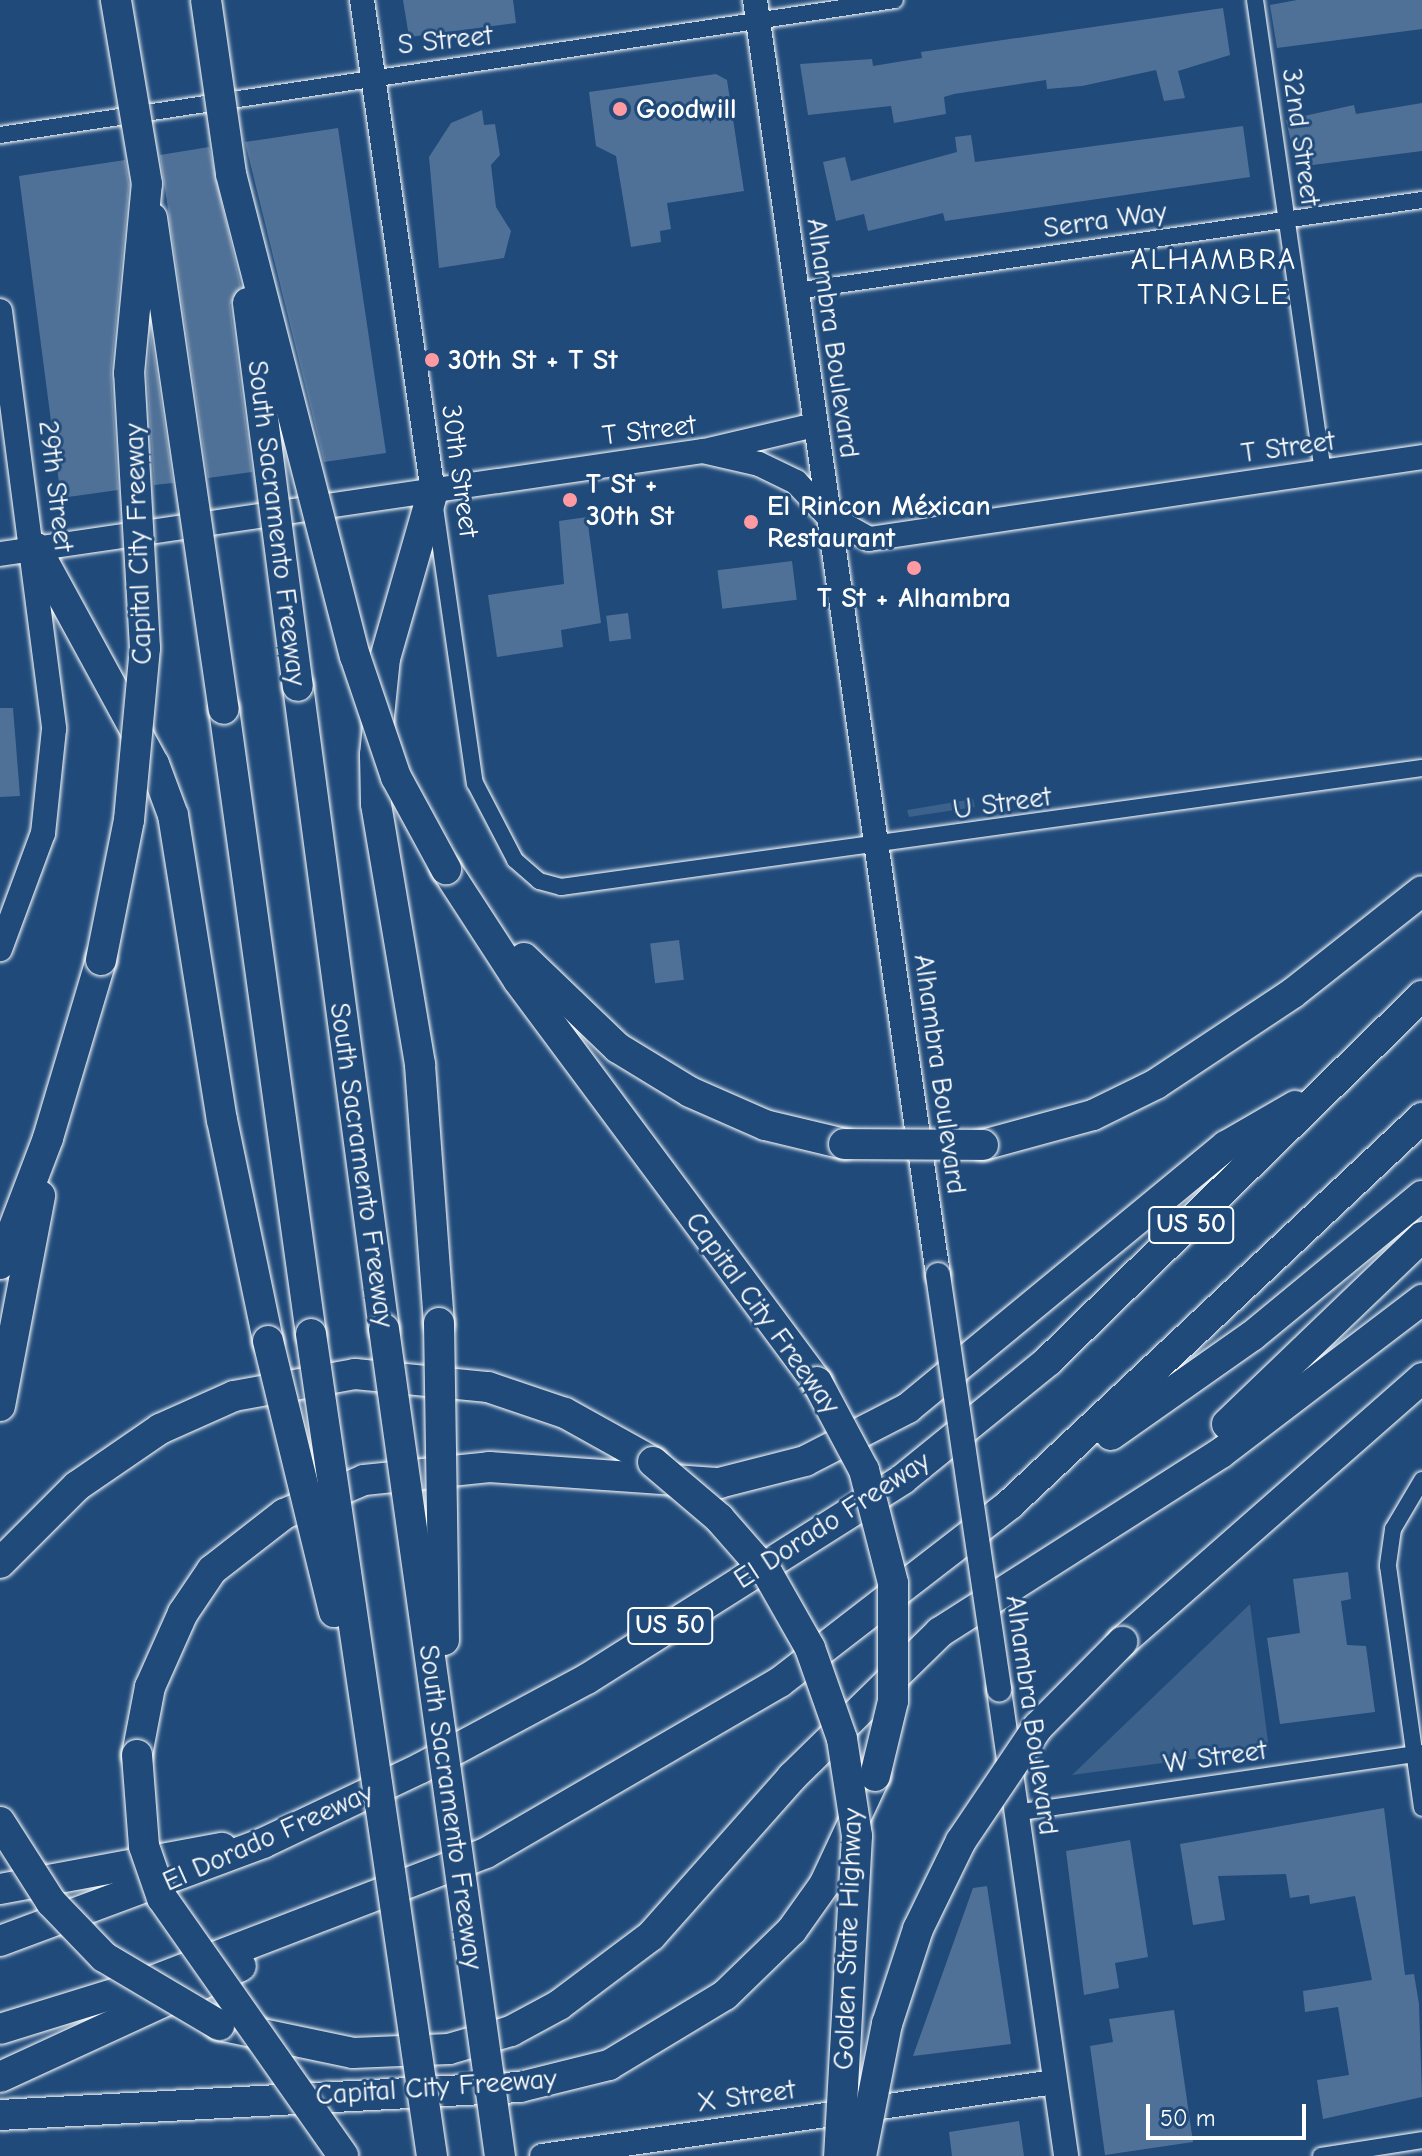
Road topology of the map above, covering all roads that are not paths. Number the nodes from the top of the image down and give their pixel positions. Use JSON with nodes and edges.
{"nodes":[{"id":1,"x":116,"y":0,"type":"edge"},
{"id":2,"x":206,"y":0,"type":"edge"},
{"id":3,"x":362,"y":0,"type":"edge"},
{"id":4,"x":895,"y":0,"type":"edge"},
{"id":5,"x":1255,"y":0,"type":"edge"},
{"id":6,"x":756,"y":12,"type":"edge"},
{"id":7,"x":373,"y":74,"type":"junction"},
{"id":8,"x":0,"y":135,"type":"edge"},
{"id":9,"x":231,"y":174,"type":"junction"},
{"id":10,"x":147,"y":184,"type":"junction"},
{"id":11,"x":1422,"y":200,"type":"edge"},
{"id":12,"x":1287,"y":220,"type":"junction"},
{"id":13,"x":796,"y":291,"type":"junction"},
{"id":14,"x":0,"y":311,"type":"edge"},
{"id":15,"x":815,"y":425,"type":"junction"},
{"id":16,"x":703,"y":451,"type":"junction"},
{"id":17,"x":1422,"y":457,"type":"edge"},
{"id":18,"x":1323,"y":472,"type":"junction"},
{"id":19,"x":433,"y":491,"type":"junction"},
{"id":20,"x":828,"y":516,"type":"junction"},
{"id":21,"x":36,"y":548,"type":"junction"},
{"id":22,"x":0,"y":554,"type":"edge"},
{"id":23,"x":1422,"y":768,"type":"edge"},
{"id":24,"x":878,"y":848,"type":"junction"},
{"id":25,"x":446,"y":869,"type":"junction"},
{"id":26,"x":589,"y":889,"type":"joint"},
{"id":27,"x":1422,"y":891,"type":"edge"},
{"id":28,"x":0,"y":949,"type":"edge"},
{"id":29,"x":1422,"y":996,"type":"edge"},
{"id":30,"x":1332,"y":1085,"type":"junction"},
{"id":31,"x":1422,"y":1118,"type":"edge"},
{"id":32,"x":48,"y":1138,"type":"junction"},
{"id":33,"x":1422,"y":1196,"type":"edge"},
{"id":34,"x":1422,"y":1237,"type":"edge"},
{"id":35,"x":0,"y":1264,"type":"edge"},
{"id":36,"x":1422,"y":1300,"type":"edge"},
{"id":37,"x":1422,"y":1378,"type":"edge"},
{"id":38,"x":0,"y":1406,"type":"edge"},
{"id":39,"x":1422,"y":1480,"type":"edge"},
{"id":40,"x":1010,"y":1504,"type":"junction"},
{"id":41,"x":1097,"y":1533,"type":"junction"},
{"id":42,"x":0,"y":1563,"type":"edge"},
{"id":43,"x":1418,"y":1754,"type":"edge"},
{"id":44,"x":446,"y":1770,"type":"junction"},
{"id":45,"x":377,"y":1789,"type":"junction"},
{"id":46,"x":1422,"y":1808,"type":"edge"},
{"id":47,"x":1015,"y":1813,"type":"junction"},
{"id":48,"x":0,"y":1822,"type":"edge"},
{"id":49,"x":263,"y":1843,"type":"junction"},
{"id":50,"x":0,"y":1889,"type":"edge"},
{"id":51,"x":365,"y":1903,"type":"junction"},
{"id":52,"x":0,"y":1941,"type":"edge"},
{"id":53,"x":0,"y":2029,"type":"edge"},
{"id":54,"x":0,"y":2077,"type":"edge"},
{"id":55,"x":1054,"y":2082,"type":"junction"},
{"id":56,"x":0,"y":2115,"type":"edge"},
{"id":57,"x":1422,"y":2140,"type":"edge"},
{"id":58,"x":343,"y":2156,"type":"edge"},
{"id":59,"x":432,"y":2156,"type":"edge"},
{"id":60,"x":500,"y":2156,"type":"edge"},
{"id":61,"x":542,"y":2156,"type":"edge"},
{"id":62,"x":839,"y":2156,"type":"edge"},
{"id":63,"x":861,"y":2156,"type":"edge"},
{"id":64,"x":1066,"y":2156,"type":"edge"},
{"id":65,"x":1321,"y":2156,"type":"edge"}],
"edges":[{"from":1,"to":10,"type":"highway","name":"Capital City Freeway","bridge":true},
{"from":2,"to":9,"type":"highway","bridge":true},
{"from":3,"to":7,"type":"main road","name":"30th Street"},
{"from":4,"to":6,"type":"street","name":"S Street"},
{"from":5,"to":12,"type":"street","name":"32nd Street"},
{"from":6,"to":7,"type":"street","name":"S Street"},
{"from":6,"to":13,"type":"main road","name":"Alhambra Boulevard"},
{"from":7,"to":8,"type":"street","name":"S Street"},
{"from":7,"to":19,"type":"main road","name":"30th Street"},
{"from":9,"to":25,"type":"highway","bridge":true},
{"from":9,"to":44,"type":"highway","name":"South Sacramento Freeway","bridge":true},
{"from":10,"to":32,"type":"highway","name":"Capital City Freeway","bridge":true},
{"from":10,"to":45,"type":"highway","bridge":true},
{"from":11,"to":12,"type":"street","name":"Serra Way"},
{"from":12,"to":13,"type":"street","name":"Serra Way"},
{"from":12,"to":18,"type":"street","name":"32nd Street"},
{"from":13,"to":15,"type":"main road","name":"Alhambra Boulevard"},
{"from":14,"to":21,"type":"main road","name":"29th Street"},
{"from":15,"to":16,"type":"main road"},
{"from":15,"to":20,"type":"main road","name":"Alhambra Boulevard"},
{"from":16,"to":19,"type":"main road","name":"T Street"},
{"from":16,"to":20,"type":"main road","name":"T Street"},
{"from":17,"to":18,"type":"main road","name":"T Street"},
{"from":18,"to":20,"type":"main road","name":"T Street"},
{"from":19,"to":21,"type":"main road","name":"T Street"},
{"from":19,"to":26,"type":"street","name":"30th Street"},
{"from":19,"to":44,"type":"highway","bridge":true},
{"from":20,"to":24,"type":"main road","name":"Alhambra Boulevard"},
{"from":21,"to":22,"type":"main road","name":"T Street"},
{"from":21,"to":28,"type":"main road","name":"29th Street"},
{"from":21,"to":45,"type":"highway","bridge":true},
{"from":23,"to":24,"type":"street","name":"U Street"},
{"from":24,"to":26,"type":"street","name":"U Street"},
{"from":24,"to":47,"type":"main road","name":"Alhambra Boulevard","bridge":true},
{"from":25,"to":27,"type":"highway","bridge":true},
{"from":25,"to":56,"type":"highway","name":"Capital City Freeway","bridge":true},
{"from":29,"to":30,"type":"highway","name":"El Dorado Freeway","number":"US 50"},
{"from":30,"to":49,"type":"highway","name":"El Dorado Freeway","number":"US 50"},
{"from":30,"to":58,"type":"highway","bridge":true},
{"from":31,"to":40,"type":"highway","number":"US 50"},
{"from":32,"to":35,"type":"highway","name":"Capital City Freeway"},
{"from":32,"to":38,"type":"highway"},
{"from":33,"to":40,"type":"highway"},
{"from":34,"to":41,"type":"highway"},
{"from":36,"to":41,"type":"highway"},
{"from":37,"to":63,"type":"highway","bridge":true},
{"from":39,"to":43,"type":"street"},
{"from":40,"to":51,"type":"highway","number":"US 50"},
{"from":41,"to":48,"type":"highway","bridge":true},
{"from":42,"to":62,"type":"highway","name":"Golden State Highway","bridge":true},
{"from":43,"to":46,"type":"street"},
{"from":43,"to":47,"type":"street","name":"W Street"},
{"from":44,"to":60,"type":"highway","name":"South Sacramento Freeway","bridge":true},
{"from":45,"to":59,"type":"highway","bridge":true},
{"from":47,"to":55,"type":"main road","name":"Alhambra Boulevard"},
{"from":49,"to":50,"type":"highway"},
{"from":49,"to":52,"type":"highway","name":"El Dorado Freeway","number":"US 50"},
{"from":51,"to":53,"type":"highway","number":"US 50"},
{"from":51,"to":54,"type":"highway"},
{"from":55,"to":61,"type":"main road","name":"X Street"},
{"from":55,"to":64,"type":"main road","name":"Alhambra Boulevard"},
{"from":57,"to":65,"type":"street"}]}
